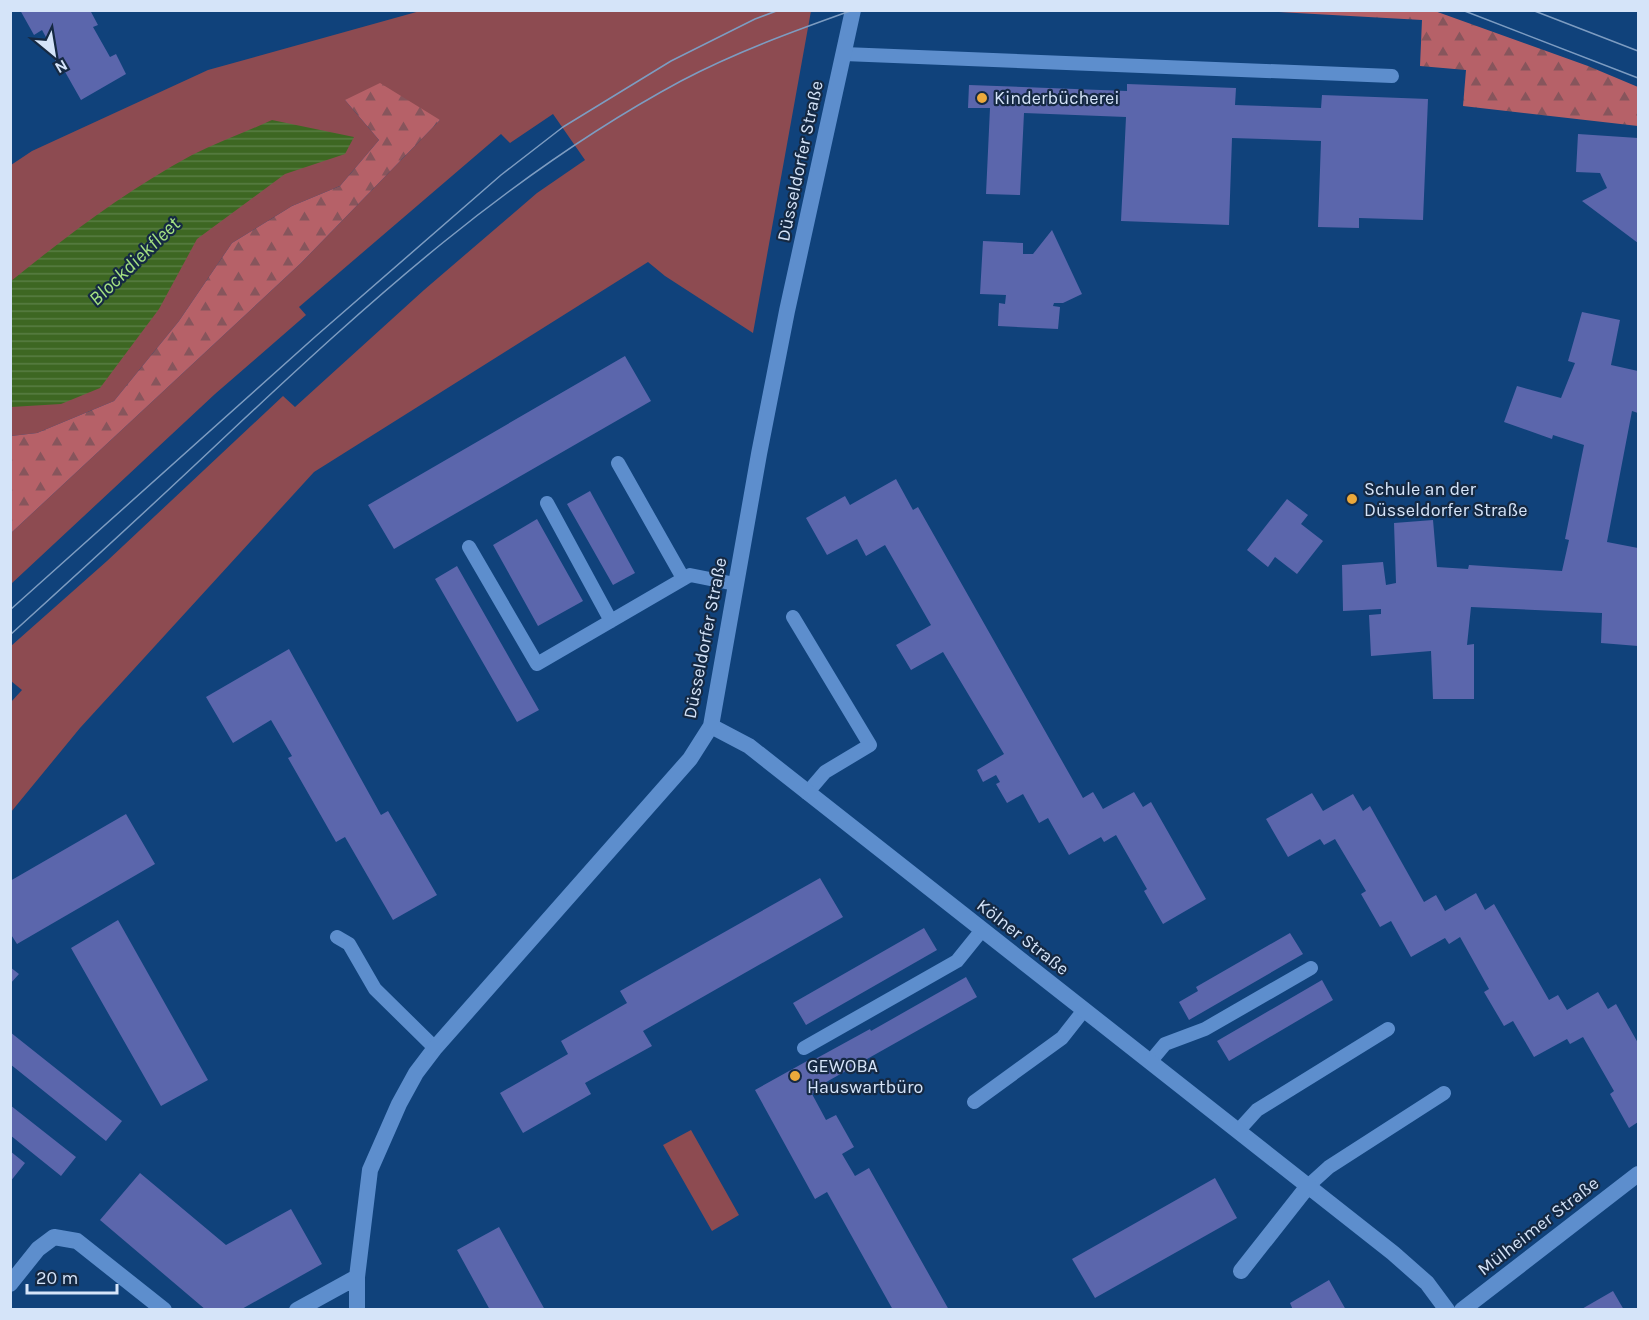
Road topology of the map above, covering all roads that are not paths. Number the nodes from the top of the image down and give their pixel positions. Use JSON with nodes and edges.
{"nodes":[{"id":1,"x":853,"y":10,"type":"edge"},
{"id":2,"x":844,"y":54,"type":"junction"},
{"id":3,"x":1392,"y":76,"type":"dead end"},
{"id":4,"x":618,"y":463,"type":"dead end"},
{"id":5,"x":546,"y":503,"type":"dead end"},
{"id":6,"x":469,"y":547,"type":"dead end"},
{"id":7,"x":683,"y":579,"type":"junction"},
{"id":8,"x":735,"y":584,"type":"junction"},
{"id":9,"x":793,"y":617,"type":"dead end"},
{"id":10,"x":611,"y":621,"type":"junction"},
{"id":11,"x":711,"y":726,"type":"junction"},
{"id":12,"x":807,"y":793,"type":"junction"},
{"id":13,"x":982,"y":930,"type":"junction"},
{"id":14,"x":337,"y":937,"type":"dead end"},
{"id":15,"x":1311,"y":968,"type":"dead end"},
{"id":16,"x":1084,"y":1010,"type":"junction"},
{"id":17,"x":1388,"y":1029,"type":"dead end"},
{"id":18,"x":435,"y":1048,"type":"junction"},
{"id":19,"x":804,"y":1048,"type":"dead end"},
{"id":20,"x":1150,"y":1062,"type":"junction"},
{"id":21,"x":1444,"y":1093,"type":"dead end"},
{"id":22,"x":974,"y":1102,"type":"dead end"},
{"id":23,"x":1238,"y":1131,"type":"junction"},
{"id":24,"x":1638,"y":1174,"type":"edge"},
{"id":25,"x":1308,"y":1186,"type":"junction"},
{"id":26,"x":1241,"y":1271,"type":"dead end"},
{"id":27,"x":357,"y":1277,"type":"junction"},
{"id":28,"x":10,"y":1284,"type":"edge"},
{"id":29,"x":164,"y":1310,"type":"edge"},
{"id":30,"x":297,"y":1310,"type":"edge"},
{"id":31,"x":357,"y":1310,"type":"edge"},
{"id":32,"x":1447,"y":1310,"type":"edge"},
{"id":33,"x":1462,"y":1310,"type":"edge"}],
"edges":[{"from":1,"to":2,"type":"street","name":"Düsseldorfer Straße"},
{"from":2,"to":3,"type":"lane"},
{"from":2,"to":8,"type":"street","name":"Düsseldorfer Straße"},
{"from":4,"to":7,"type":"lane"},
{"from":5,"to":10,"type":"lane"},
{"from":6,"to":10,"type":"lane"},
{"from":7,"to":8,"type":"lane"},
{"from":7,"to":10,"type":"lane"},
{"from":8,"to":11,"type":"street","name":"Düsseldorfer Straße"},
{"from":9,"to":12,"type":"lane"},
{"from":11,"to":12,"type":"street","name":"Kölner Straße"},
{"from":11,"to":18,"type":"street","name":"Düsseldorfer Straße"},
{"from":12,"to":13,"type":"street","name":"Kölner Straße"},
{"from":13,"to":16,"type":"street","name":"Kölner Straße"},
{"from":13,"to":19,"type":"lane"},
{"from":14,"to":18,"type":"lane"},
{"from":15,"to":20,"type":"lane"},
{"from":16,"to":20,"type":"street","name":"Kölner Straße"},
{"from":16,"to":22,"type":"lane"},
{"from":17,"to":23,"type":"lane"},
{"from":18,"to":27,"type":"street","name":"Düsseldorfer Straße"},
{"from":20,"to":23,"type":"street","name":"Kölner Straße"},
{"from":21,"to":25,"type":"lane"},
{"from":23,"to":25,"type":"street","name":"Kölner Straße"},
{"from":24,"to":33,"type":"street","name":"Mülheimer Straße"},
{"from":25,"to":26,"type":"street"},
{"from":25,"to":32,"type":"street","name":"Kölner Straße"},
{"from":27,"to":30,"type":"street"},
{"from":27,"to":31,"type":"street","name":"Düsseldorfer Straße"},
{"from":28,"to":29,"type":"street"}]}
